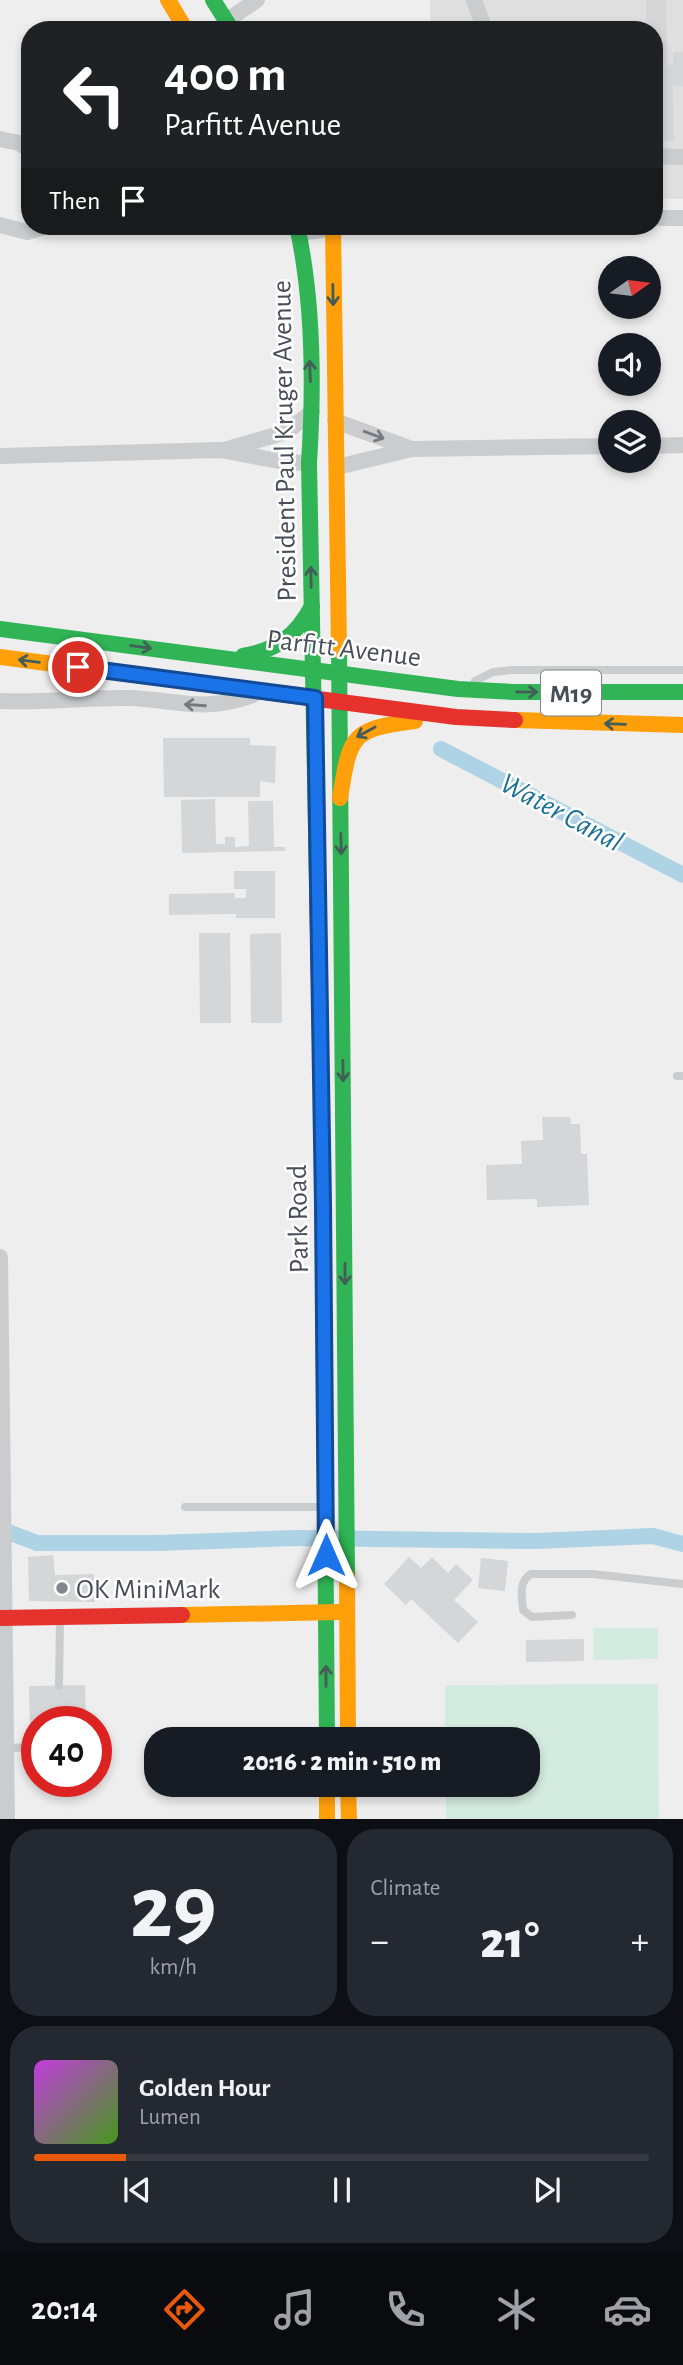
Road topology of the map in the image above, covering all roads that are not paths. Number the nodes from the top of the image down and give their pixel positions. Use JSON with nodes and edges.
{"nodes":[{"id":1,"x":168,"y":0,"type":"edge"},
{"id":2,"x":213,"y":0,"type":"edge"},
{"id":3,"x":257,"y":0,"type":"edge"},
{"id":4,"x":474,"y":0,"type":"edge"},
{"id":5,"x":181,"y":21,"type":"edge"},
{"id":6,"x":226,"y":21,"type":"edge"},
{"id":7,"x":234,"y":21,"type":"edge"},
{"id":8,"x":482,"y":21,"type":"edge"},
{"id":9,"x":0,"y":139,"type":"edge"},
{"id":10,"x":21,"y":144,"type":"edge"},
{"id":11,"x":663,"y":156,"type":"edge"},
{"id":12,"x":683,"y":157,"type":"edge"},
{"id":13,"x":663,"y":219,"type":"edge"},
{"id":14,"x":683,"y":219,"type":"edge"},
{"id":15,"x":0,"y":225,"type":"edge"},
{"id":16,"x":21,"y":230,"type":"edge"},
{"id":17,"x":300,"y":235,"type":"edge"},
{"id":18,"x":338,"y":235,"type":"edge"},
{"id":19,"x":312,"y":412,"type":"junction"},
{"id":20,"x":335,"y":421,"type":"junction"},
{"id":21,"x":683,"y":445,"type":"edge"},
{"id":22,"x":598,"y":446,"type":"edge"},
{"id":23,"x":661,"y":446,"type":"edge"},
{"id":24,"x":412,"y":449,"type":"junction"},
{"id":25,"x":222,"y":450,"type":"junction"},
{"id":26,"x":0,"y":456,"type":"edge"},
{"id":27,"x":309,"y":463,"type":"junction"},
{"id":28,"x":337,"y":467,"type":"junction"},
{"id":29,"x":312,"y":606,"type":"junction"},
{"id":30,"x":0,"y":629,"type":"edge"},
{"id":31,"x":0,"y":657,"type":"edge"},
{"id":32,"x":223,"y":658,"type":"junction"},
{"id":33,"x":313,"y":670,"type":"junction"},
{"id":34,"x":683,"y":670,"type":"edge"},
{"id":35,"x":339,"y":673,"type":"junction"},
{"id":36,"x":458,"y":689,"type":"junction"},
{"id":37,"x":261,"y":691,"type":"junction"},
{"id":38,"x":566,"y":692,"type":"junction"},
{"id":39,"x":683,"y":692,"type":"edge"},
{"id":40,"x":315,"y":698,"type":"junction"},
{"id":41,"x":0,"y":701,"type":"edge"},
{"id":42,"x":340,"y":702,"type":"junction"},
{"id":43,"x":683,"y":704,"type":"edge"},
{"id":44,"x":456,"y":717,"type":"junction"},
{"id":45,"x":683,"y":725,"type":"edge"},
{"id":46,"x":341,"y":799,"type":"junction"},
{"id":47,"x":0,"y":1257,"type":"edge"},
{"id":48,"x":1,"y":1403,"type":"edge"},
{"id":49,"x":185,"y":1507,"type":"dead end"},
{"id":50,"x":325,"y":1512,"type":"junction"},
{"id":51,"x":683,"y":1584,"type":"edge"},
{"id":52,"x":326,"y":1612,"type":"junction"},
{"id":53,"x":347,"y":1613,"type":"junction"},
{"id":54,"x":572,"y":1615,"type":"dead end"},
{"id":55,"x":60,"y":1616,"type":"junction"},
{"id":56,"x":2,"y":1618,"type":"edge"},
{"id":57,"x":59,"y":1685,"type":"dead end"},
{"id":58,"x":327,"y":1727,"type":"edge"},
{"id":59,"x":348,"y":1727,"type":"edge"},
{"id":60,"x":6,"y":1748,"type":"junction"},
{"id":61,"x":21,"y":1748,"type":"edge"},
{"id":62,"x":327,"y":1797,"type":"edge"},
{"id":63,"x":348,"y":1797,"type":"edge"},
{"id":64,"x":7,"y":1819,"type":"edge"},
{"id":65,"x":327,"y":1819,"type":"edge"},
{"id":66,"x":349,"y":1819,"type":"edge"}],
"edges":[{"from":1,"to":5,"type":"main road"},
{"from":2,"to":6,"type":"main road"},
{"from":3,"to":7,"type":"street"},
{"from":4,"to":8,"type":"street"},
{"from":9,"to":10,"type":"street"},
{"from":11,"to":12,"type":"street"},
{"from":13,"to":14,"type":"street"},
{"from":15,"to":16,"type":"street"},
{"from":19,"to":17,"type":"main road","name":"President Paul Kruger Avenue","one_way":true},
{"from":18,"to":20,"type":"main road","name":"President Paul Kruger Avenue","one_way":true},
{"from":19,"to":25,"type":"street"},
{"from":19,"to":27,"type":"main road","name":"President Paul Kruger Avenue"},
{"from":20,"to":24,"type":"street","one_way":true},
{"from":20,"to":28,"type":"main road","name":"President Paul Kruger Avenue"},
{"from":21,"to":23,"type":"street"},
{"from":22,"to":24,"type":"street"},
{"from":24,"to":28,"type":"street"},
{"from":25,"to":26,"type":"street"},
{"from":25,"to":27,"type":"street"},
{"from":29,"to":27,"type":"main road","name":"President Paul Kruger Avenue","one_way":true},
{"from":28,"to":35,"type":"main road","name":"President Paul Kruger Avenue"},
{"from":29,"to":32,"type":"main road"},
{"from":29,"to":33,"type":"main road","name":"President Paul Kruger Avenue"},
{"from":30,"to":32,"type":"main road","name":"Parfitt Avenue","number":"M19","one_way":true},
{"from":37,"to":31,"type":"main road","name":"Parfitt Avenue","number":"M19","one_way":true},
{"from":32,"to":33,"type":"main road","name":"Parfitt Avenue","number":"M19"},
{"from":33,"to":35,"type":"main road","name":"Parfitt Avenue","number":"M19"},
{"from":33,"to":40,"type":"main road","name":"President Paul Kruger Avenue"},
{"from":34,"to":36,"type":"lane"},
{"from":35,"to":36,"type":"main road","name":"Parfitt Avenue","number":"M19"},
{"from":35,"to":42,"type":"main road","name":"Park Road"},
{"from":36,"to":38,"type":"main road","name":"Parfitt Avenue","number":"M19","one_way":true},
{"from":37,"to":40,"type":"main road","name":"Parfitt Avenue","number":"M19"},
{"from":37,"to":41,"type":"street","name":"Parfitt Avenue","one_way":true},
{"from":38,"to":39,"type":"main road","name":"Parfitt Avenue","number":"M19"},
{"from":38,"to":43,"type":"main road"},
{"from":40,"to":42,"type":"main road","name":"Parfitt Avenue","number":"M19"},
{"from":40,"to":50,"type":"main road","name":"Park Road"},
{"from":42,"to":44,"type":"main road","name":"Parfitt Avenue","number":"M19"},
{"from":42,"to":46,"type":"main road","name":"Park Road"},
{"from":45,"to":44,"type":"main road","name":"Parfitt Avenue","number":"M19","one_way":true},
{"from":44,"to":46,"type":"main road","one_way":true},
{"from":46,"to":53,"type":"main road","name":"Park Road","one_way":true},
{"from":47,"to":48,"type":"street"},
{"from":48,"to":56,"type":"street"},
{"from":49,"to":50,"type":"lane"},
{"from":50,"to":52,"type":"main road","name":"Park Road"},
{"from":51,"to":54,"type":"lane"},
{"from":52,"to":53,"type":"main road"},
{"from":52,"to":55,"type":"main road"},
{"from":58,"to":52,"type":"main road","name":"Park Road","one_way":true},
{"from":53,"to":59,"type":"main road","name":"Park Road"},
{"from":55,"to":56,"type":"main road"},
{"from":55,"to":57,"type":"lane"},
{"from":56,"to":60,"type":"street"},
{"from":60,"to":61,"type":"lane"},
{"from":60,"to":64,"type":"street"},
{"from":62,"to":65,"type":"main road"},
{"from":63,"to":66,"type":"main road"}]}
